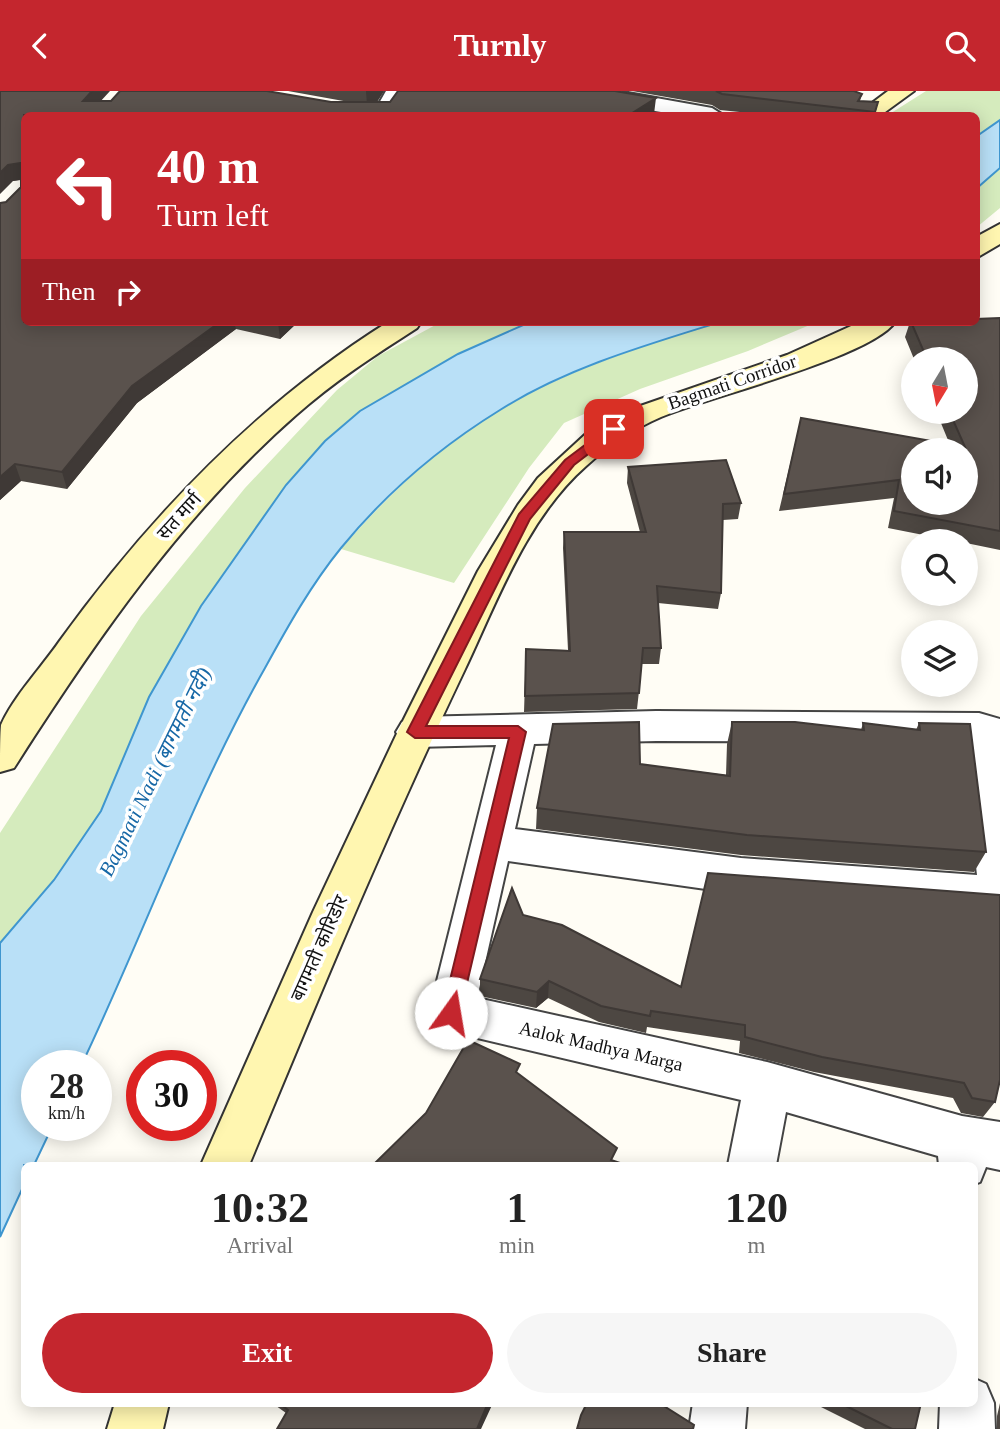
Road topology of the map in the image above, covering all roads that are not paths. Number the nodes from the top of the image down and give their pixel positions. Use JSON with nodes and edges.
{"nodes":[{"id":1,"x":397,"y":91,"type":"edge"},
{"id":2,"x":580,"y":91,"type":"edge"},
{"id":3,"x":903,"y":91,"type":"edge"},
{"id":4,"x":329,"y":108,"type":"edge"},
{"id":5,"x":350,"y":112,"type":"edge"},
{"id":6,"x":384,"y":112,"type":"edge"},
{"id":7,"x":696,"y":112,"type":"edge"},
{"id":8,"x":872,"y":112,"type":"edge"},
{"id":9,"x":1000,"y":232,"type":"edge"},
{"id":10,"x":980,"y":247,"type":"edge"},
{"id":11,"x":400,"y":326,"type":"edge"},
{"id":12,"x":873,"y":326,"type":"edge"},
{"id":13,"x":990,"y":731,"type":"edge"},
{"id":14,"x":415,"y":732,"type":"junction"},
{"id":15,"x":518,"y":732,"type":"junction"},
{"id":16,"x":0,"y":757,"type":"edge"},
{"id":17,"x":490,"y":842,"type":"junction"},
{"id":18,"x":1000,"y":893,"type":"edge"},
{"id":19,"x":767,"y":1084,"type":"junction"},
{"id":20,"x":975,"y":1150,"type":"edge"},
{"id":21,"x":226,"y":1162,"type":"edge"},
{"id":22,"x":753,"y":1162,"type":"edge"},
{"id":23,"x":141,"y":1407,"type":"edge"},
{"id":24,"x":720,"y":1407,"type":"edge"},
{"id":25,"x":967,"y":1407,"type":"edge"},
{"id":26,"x":135,"y":1429,"type":"edge"},
{"id":27,"x":717,"y":1429,"type":"edge"},
{"id":28,"x":967,"y":1429,"type":"edge"}],
"edges":[{"from":1,"to":6,"type":"street"},
{"from":2,"to":7,"type":"street"},
{"from":3,"to":8,"type":"main road"},
{"from":4,"to":5,"type":"street"},
{"from":9,"to":10,"type":"main road"},
{"from":11,"to":16,"type":"main road","name":"सत मार्ग"},
{"from":12,"to":14,"type":"main road","name":"Bagmati Corridor"},
{"from":13,"to":15,"type":"street"},
{"from":13,"to":18,"type":"street"},
{"from":14,"to":15,"type":"street"},
{"from":14,"to":21,"type":"main road","name":"बागमती कोरिडोर"},
{"from":15,"to":17,"type":"street","name":"Aalok Madhya Marga"},
{"from":17,"to":18,"type":"street"},
{"from":17,"to":19,"type":"street","name":"Aalok Madhya Marga"},
{"from":19,"to":20,"type":"street","name":"Aalok Madhya Marga"},
{"from":19,"to":22,"type":"street"},
{"from":23,"to":26,"type":"main road"},
{"from":24,"to":27,"type":"street"},
{"from":25,"to":28,"type":"street"}]}
